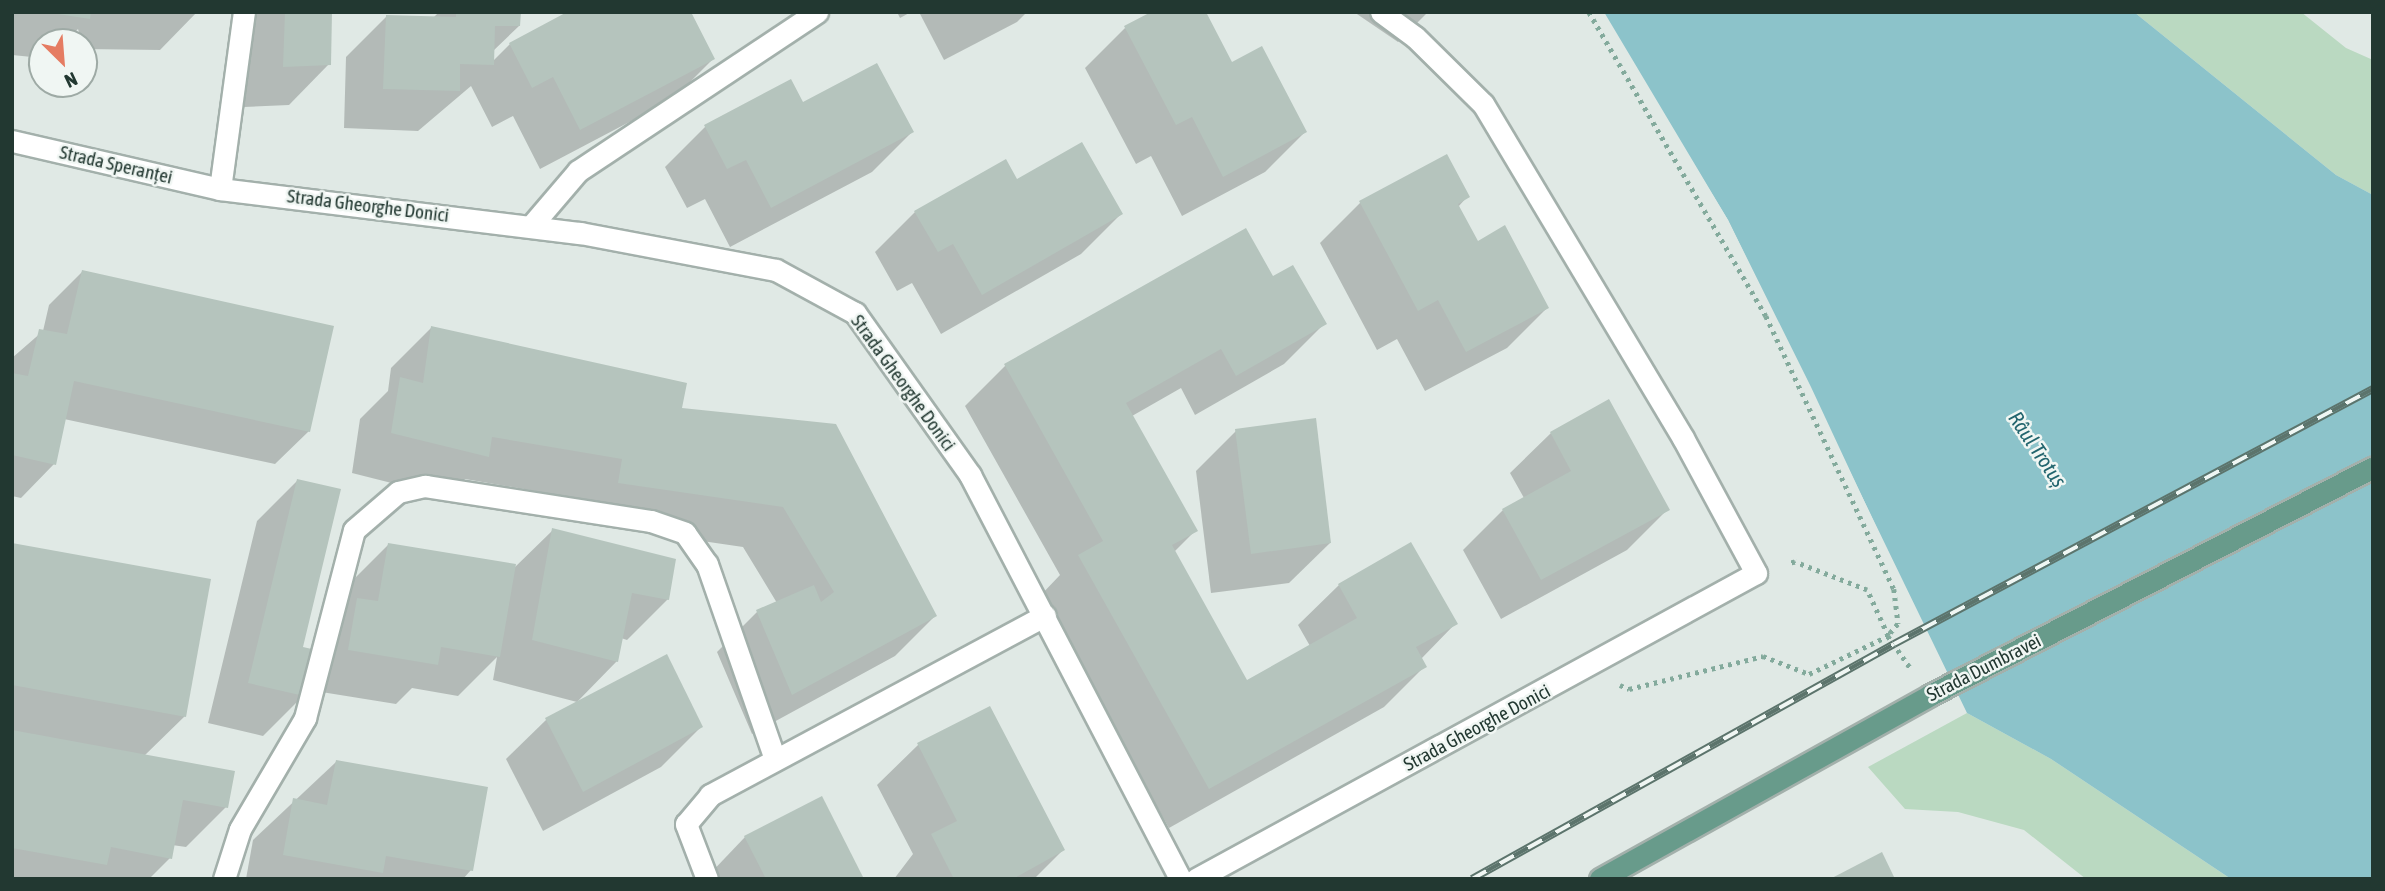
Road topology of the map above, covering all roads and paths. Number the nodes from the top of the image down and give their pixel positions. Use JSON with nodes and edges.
{"nodes":[{"id":1,"x":244,"y":12,"type":"edge"},
{"id":2,"x":817,"y":12,"type":"edge"},
{"id":3,"x":1381,"y":12,"type":"edge"},
{"id":4,"x":1589,"y":12,"type":"edge"},
{"id":5,"x":12,"y":141,"type":"edge"},
{"id":6,"x":220,"y":189,"type":"junction"},
{"id":7,"x":531,"y":226,"type":"junction"},
{"id":8,"x":2373,"y":467,"type":"edge"},
{"id":9,"x":1756,"y":573,"type":"junction"},
{"id":10,"x":1045,"y":615,"type":"junction"},
{"id":11,"x":1888,"y":636,"type":"junction"},
{"id":12,"x":1584,"y":670,"type":"junction"},
{"id":13,"x":1930,"y":695,"type":"junction"},
{"id":14,"x":775,"y":759,"type":"junction"},
{"id":15,"x":225,"y":879,"type":"edge"},
{"id":16,"x":707,"y":879,"type":"edge"},
{"id":17,"x":1180,"y":879,"type":"edge"},
{"id":18,"x":1196,"y":879,"type":"edge"},
{"id":19,"x":1600,"y":879,"type":"edge"}],
"edges":[{"from":1,"to":6,"type":"street"},
{"from":2,"to":7,"type":"street"},
{"from":3,"to":9,"type":"street"},
{"from":4,"to":11,"type":"path"},
{"from":5,"to":6,"type":"street","name":"Strada Speranței"},
{"from":6,"to":7,"type":"street","name":"Strada Gheorghe Donici"},
{"from":7,"to":10,"type":"street","name":"Strada Gheorghe Donici"},
{"from":8,"to":13,"type":"main road","name":"Strada Dumbravei"},
{"from":9,"to":11,"type":"path"},
{"from":9,"to":12,"type":"street","name":"Strada Gheorghe Donici"},
{"from":10,"to":14,"type":"street"},
{"from":10,"to":17,"type":"street","name":"Strada Gheorghe Donici"},
{"from":11,"to":12,"type":"path"},
{"from":11,"to":13,"type":"path"},
{"from":12,"to":18,"type":"street","name":"Strada Gheorghe Donici"},
{"from":13,"to":19,"type":"main road","name":"Strada Dumbravei"},
{"from":14,"to":15,"type":"street"},
{"from":14,"to":16,"type":"street"}]}
